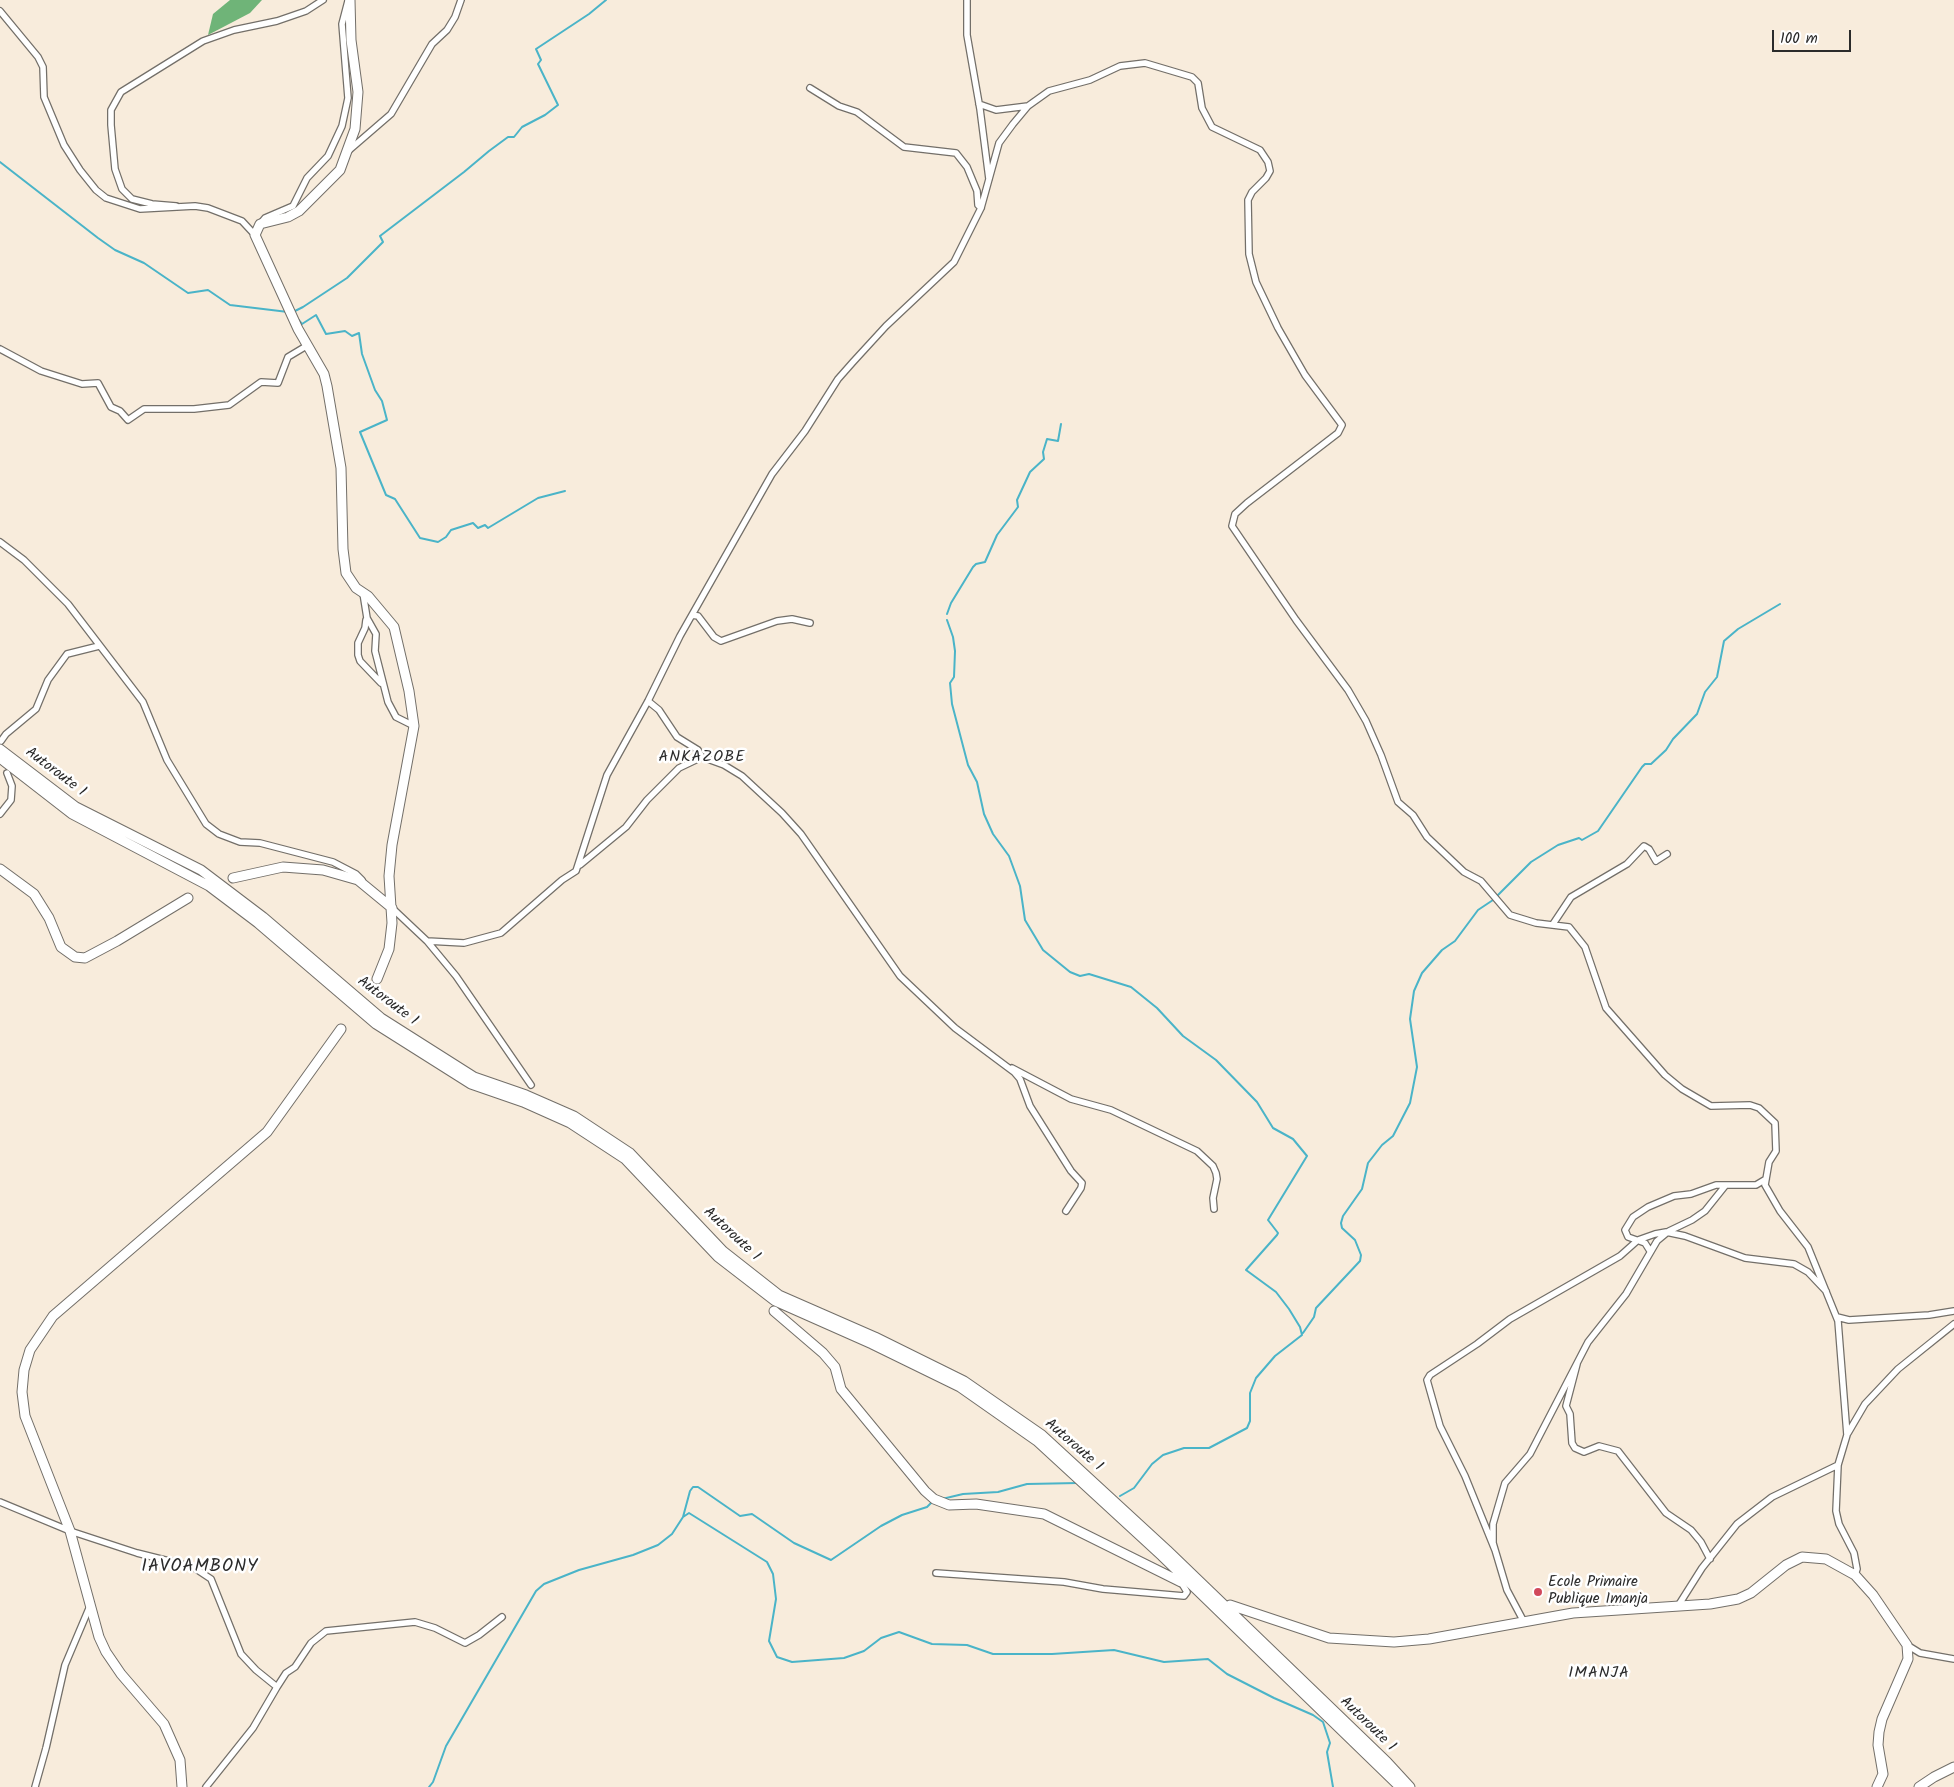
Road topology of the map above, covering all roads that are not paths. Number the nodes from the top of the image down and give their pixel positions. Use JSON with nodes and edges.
{"nodes":[{"id":1,"x":323,"y":0,"type":"edge"},
{"id":2,"x":349,"y":0,"type":"edge"},
{"id":3,"x":461,"y":0,"type":"edge"},
{"id":4,"x":967,"y":0,"type":"edge"},
{"id":5,"x":0,"y":11,"type":"edge"},
{"id":6,"x":810,"y":88,"type":"dead end"},
{"id":7,"x":979,"y":104,"type":"junction"},
{"id":8,"x":1028,"y":106,"type":"junction"},
{"id":9,"x":346,"y":154,"type":"junction"},
{"id":10,"x":989,"y":180,"type":"junction"},
{"id":11,"x":176,"y":206,"type":"junction"},
{"id":12,"x":981,"y":208,"type":"junction"},
{"id":13,"x":260,"y":224,"type":"junction"},
{"id":14,"x":255,"y":235,"type":"junction"},
{"id":15,"x":308,"y":345,"type":"junction"},
{"id":16,"x":0,"y":349,"type":"edge"},
{"id":17,"x":0,"y":542,"type":"edge"},
{"id":18,"x":363,"y":591,"type":"junction"},
{"id":19,"x":692,"y":615,"type":"junction"},
{"id":20,"x":367,"y":618,"type":"junction"},
{"id":21,"x":810,"y":623,"type":"dead end"},
{"id":22,"x":99,"y":646,"type":"junction"},
{"id":23,"x":384,"y":685,"type":"junction"},
{"id":24,"x":648,"y":701,"type":"junction"},
{"id":25,"x":414,"y":726,"type":"junction"},
{"id":26,"x":1,"y":745,"type":"edge"},
{"id":27,"x":702,"y":757,"type":"junction"},
{"id":28,"x":0,"y":758,"type":"edge"},
{"id":29,"x":7,"y":773,"type":"dead end"},
{"id":30,"x":0,"y":814,"type":"edge"},
{"id":31,"x":1668,"y":854,"type":"dead end"},
{"id":32,"x":0,"y":869,"type":"edge"},
{"id":33,"x":576,"y":871,"type":"junction"},
{"id":34,"x":233,"y":878,"type":"dead end"},
{"id":35,"x":372,"y":890,"type":"junction"},
{"id":36,"x":188,"y":898,"type":"dead end"},
{"id":37,"x":392,"y":908,"type":"junction"},
{"id":38,"x":1553,"y":924,"type":"junction"},
{"id":39,"x":427,"y":941,"type":"junction"},
{"id":40,"x":377,"y":979,"type":"dead end"},
{"id":41,"x":341,"y":1029,"type":"dead end"},
{"id":42,"x":1009,"y":1068,"type":"junction"},
{"id":43,"x":531,"y":1085,"type":"dead end"},
{"id":44,"x":1766,"y":1179,"type":"junction"},
{"id":45,"x":1725,"y":1186,"type":"junction"},
{"id":46,"x":1214,"y":1209,"type":"dead end"},
{"id":47,"x":1066,"y":1211,"type":"dead end"},
{"id":48,"x":1666,"y":1232,"type":"junction"},
{"id":49,"x":1638,"y":1240,"type":"junction"},
{"id":50,"x":1650,"y":1251,"type":"junction"},
{"id":51,"x":1826,"y":1291,"type":"junction"},
{"id":52,"x":774,"y":1311,"type":"dead end"},
{"id":53,"x":1954,"y":1311,"type":"edge"},
{"id":54,"x":1837,"y":1317,"type":"junction"},
{"id":55,"x":1954,"y":1324,"type":"edge"},
{"id":56,"x":1577,"y":1362,"type":"junction"},
{"id":57,"x":1847,"y":1435,"type":"junction"},
{"id":58,"x":1838,"y":1465,"type":"junction"},
{"id":59,"x":0,"y":1502,"type":"edge"},
{"id":60,"x":70,"y":1531,"type":"junction"},
{"id":61,"x":1495,"y":1550,"type":"junction"},
{"id":62,"x":1710,"y":1558,"type":"junction"},
{"id":63,"x":936,"y":1572,"type":"dead end"},
{"id":64,"x":1855,"y":1575,"type":"junction"},
{"id":65,"x":1181,"y":1582,"type":"joint"},
{"id":66,"x":1230,"y":1604,"type":"dead end"},
{"id":67,"x":90,"y":1606,"type":"junction"},
{"id":68,"x":1678,"y":1606,"type":"junction"},
{"id":69,"x":502,"y":1617,"type":"dead end"},
{"id":70,"x":1524,"y":1622,"type":"junction"},
{"id":71,"x":1907,"y":1645,"type":"junction"},
{"id":72,"x":1954,"y":1659,"type":"edge"},
{"id":73,"x":277,"y":1686,"type":"junction"},
{"id":74,"x":1954,"y":1767,"type":"edge"},
{"id":75,"x":35,"y":1787,"type":"edge"},
{"id":76,"x":182,"y":1787,"type":"edge"},
{"id":77,"x":206,"y":1787,"type":"edge"},
{"id":78,"x":1400,"y":1787,"type":"edge"},
{"id":79,"x":1410,"y":1787,"type":"edge"},
{"id":80,"x":1877,"y":1787,"type":"edge"},
{"id":81,"x":1919,"y":1787,"type":"edge"}],
"edges":[{"from":1,"to":11,"type":"street"},
{"from":2,"to":9,"type":"street"},
{"from":2,"to":13,"type":"street"},
{"from":3,"to":9,"type":"street"},
{"from":4,"to":7,"type":"street"},
{"from":5,"to":11,"type":"street"},
{"from":6,"to":12,"type":"street"},
{"from":7,"to":8,"type":"street"},
{"from":7,"to":10,"type":"street"},
{"from":8,"to":10,"type":"street"},
{"from":8,"to":38,"type":"street"},
{"from":9,"to":13,"type":"street"},
{"from":10,"to":12,"type":"street"},
{"from":11,"to":14,"type":"street"},
{"from":12,"to":19,"type":"street"},
{"from":13,"to":14,"type":"street"},
{"from":14,"to":15,"type":"street"},
{"from":15,"to":16,"type":"street"},
{"from":15,"to":18,"type":"street"},
{"from":17,"to":22,"type":"street"},
{"from":18,"to":20,"type":"street"},
{"from":18,"to":25,"type":"street"},
{"from":19,"to":21,"type":"street"},
{"from":19,"to":24,"type":"street"},
{"from":20,"to":23,"type":"street"},
{"from":20,"to":23,"type":"street"},
{"from":22,"to":26,"type":"street"},
{"from":22,"to":35,"type":"street"},
{"from":23,"to":25,"type":"street"},
{"from":24,"to":27,"type":"street"},
{"from":24,"to":33,"type":"street"},
{"from":25,"to":37,"type":"street"},
{"from":26,"to":79,"type":"street","name":"Autoroute 1"},
{"from":27,"to":33,"type":"street"},
{"from":27,"to":42,"type":"street"},
{"from":28,"to":78,"type":"street","name":"Autoroute 1"},
{"from":29,"to":30,"type":"street"},
{"from":31,"to":38,"type":"street"},
{"from":32,"to":36,"type":"street"},
{"from":33,"to":39,"type":"street"},
{"from":34,"to":35,"type":"street"},
{"from":35,"to":37,"type":"street"},
{"from":37,"to":39,"type":"street"},
{"from":37,"to":40,"type":"street"},
{"from":38,"to":44,"type":"street"},
{"from":39,"to":43,"type":"street"},
{"from":41,"to":60,"type":"street"},
{"from":42,"to":46,"type":"street"},
{"from":42,"to":47,"type":"street"},
{"from":44,"to":45,"type":"street"},
{"from":44,"to":51,"type":"street"},
{"from":45,"to":48,"type":"street"},
{"from":45,"to":49,"type":"street"},
{"from":48,"to":49,"type":"street"},
{"from":48,"to":50,"type":"street"},
{"from":48,"to":51,"type":"street"},
{"from":49,"to":50,"type":"street"},
{"from":49,"to":61,"type":"street"},
{"from":50,"to":56,"type":"street"},
{"from":51,"to":54,"type":"street"},
{"from":52,"to":65,"type":"street"},
{"from":53,"to":54,"type":"street"},
{"from":54,"to":57,"type":"street"},
{"from":55,"to":57,"type":"street"},
{"from":56,"to":61,"type":"street"},
{"from":56,"to":62,"type":"street"},
{"from":57,"to":58,"type":"street"},
{"from":58,"to":62,"type":"street"},
{"from":58,"to":64,"type":"street"},
{"from":59,"to":60,"type":"street"},
{"from":60,"to":67,"type":"street"},
{"from":60,"to":73,"type":"street"},
{"from":61,"to":70,"type":"street"},
{"from":62,"to":68,"type":"street"},
{"from":63,"to":65,"type":"street"},
{"from":64,"to":68,"type":"street"},
{"from":64,"to":71,"type":"street"},
{"from":66,"to":70,"type":"street"},
{"from":67,"to":75,"type":"street"},
{"from":67,"to":76,"type":"street"},
{"from":68,"to":70,"type":"street"},
{"from":69,"to":73,"type":"street"},
{"from":71,"to":72,"type":"street"},
{"from":71,"to":80,"type":"street"},
{"from":73,"to":77,"type":"street"},
{"from":74,"to":81,"type":"street"}]}
